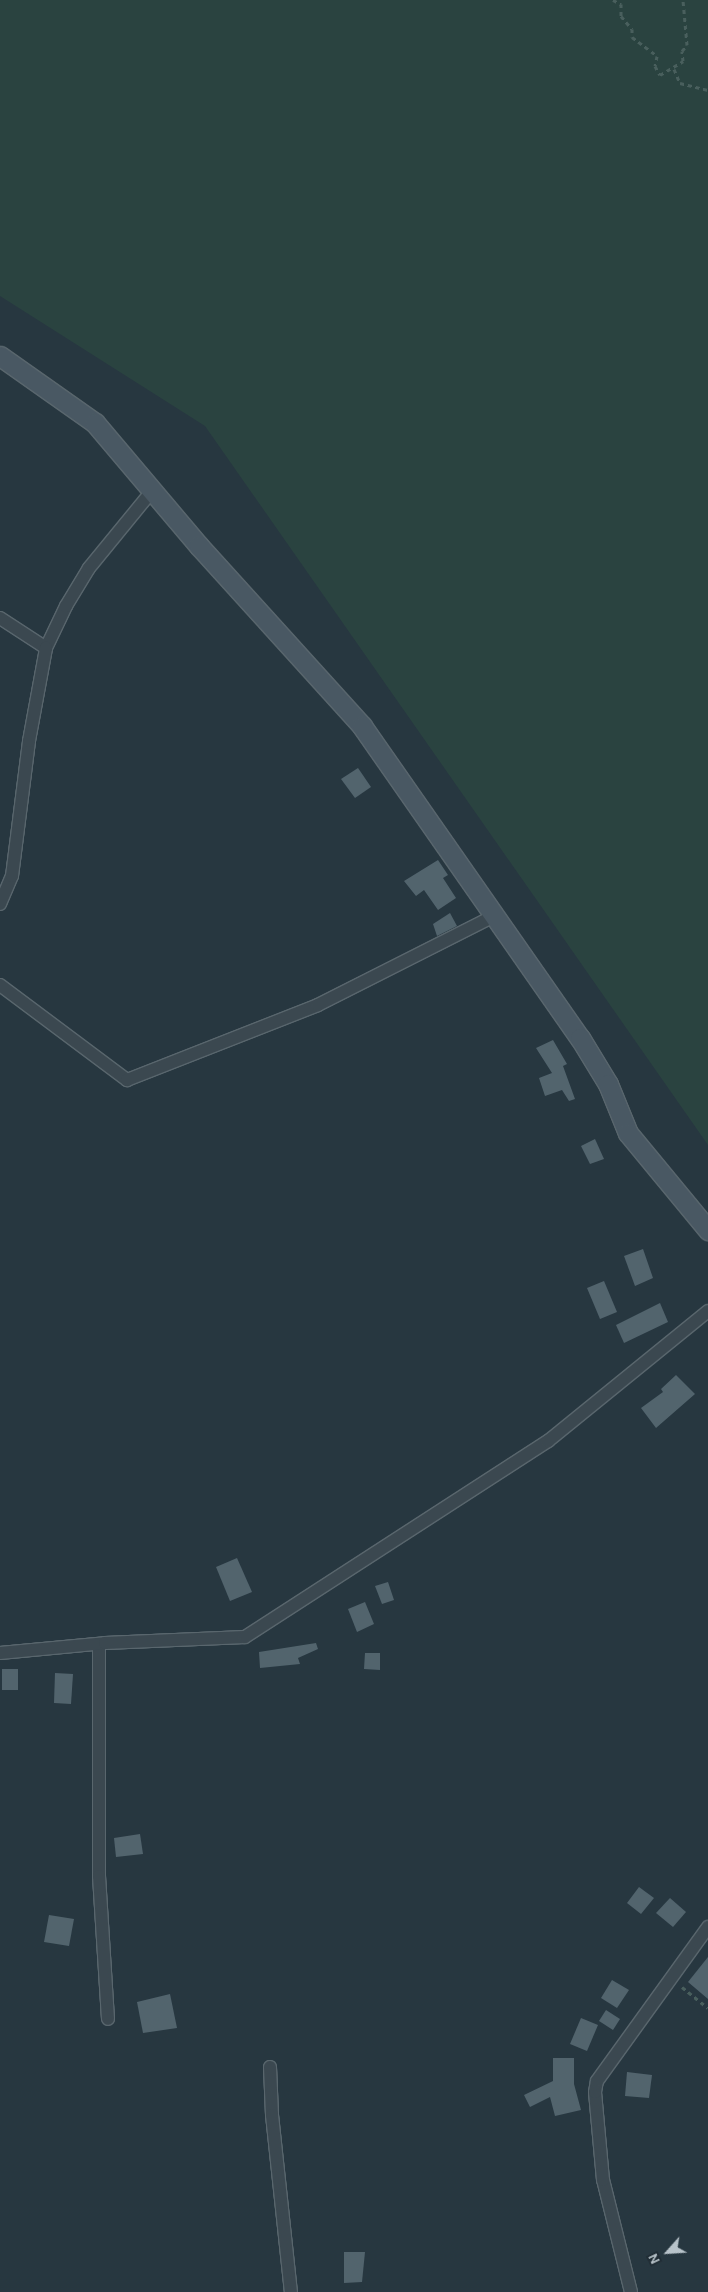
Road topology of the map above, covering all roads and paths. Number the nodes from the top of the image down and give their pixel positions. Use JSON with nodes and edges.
{"nodes":[{"id":1,"x":613,"y":0,"type":"edge"},
{"id":2,"x":683,"y":0,"type":"edge"},
{"id":3,"x":674,"y":69,"type":"junction"},
{"id":4,"x":708,"y":90,"type":"edge"},
{"id":5,"x":0,"y":356,"type":"edge"},
{"id":6,"x":152,"y":491,"type":"junction"},
{"id":7,"x":0,"y":618,"type":"edge"},
{"id":8,"x":46,"y":648,"type":"junction"},
{"id":9,"x":0,"y":904,"type":"edge"},
{"id":10,"x":494,"y":916,"type":"junction"},
{"id":11,"x":0,"y":985,"type":"edge"},
{"id":12,"x":708,"y":1230,"type":"edge"},
{"id":13,"x":708,"y":1311,"type":"edge"},
{"id":14,"x":99,"y":1644,"type":"junction"},
{"id":15,"x":0,"y":1653,"type":"edge"},
{"id":16,"x":708,"y":1927,"type":"edge"},
{"id":17,"x":670,"y":1977,"type":"junction"},
{"id":18,"x":708,"y":2008,"type":"edge"},
{"id":19,"x":108,"y":2019,"type":"dead end"},
{"id":20,"x":270,"y":2067,"type":"dead end"},
{"id":21,"x":291,"y":2292,"type":"edge"},
{"id":22,"x":631,"y":2292,"type":"edge"}],
"edges":[{"from":1,"to":3,"type":"path"},
{"from":2,"to":3,"type":"path"},
{"from":3,"to":4,"type":"path"},
{"from":5,"to":6,"type":"main road"},
{"from":6,"to":8,"type":"street"},
{"from":6,"to":10,"type":"main road"},
{"from":7,"to":8,"type":"street"},
{"from":8,"to":9,"type":"street"},
{"from":10,"to":11,"type":"street"},
{"from":10,"to":12,"type":"main road"},
{"from":13,"to":14,"type":"street"},
{"from":14,"to":15,"type":"street"},
{"from":14,"to":19,"type":"street"},
{"from":16,"to":17,"type":"street"},
{"from":17,"to":18,"type":"path"},
{"from":17,"to":22,"type":"street"},
{"from":20,"to":21,"type":"street"}]}
